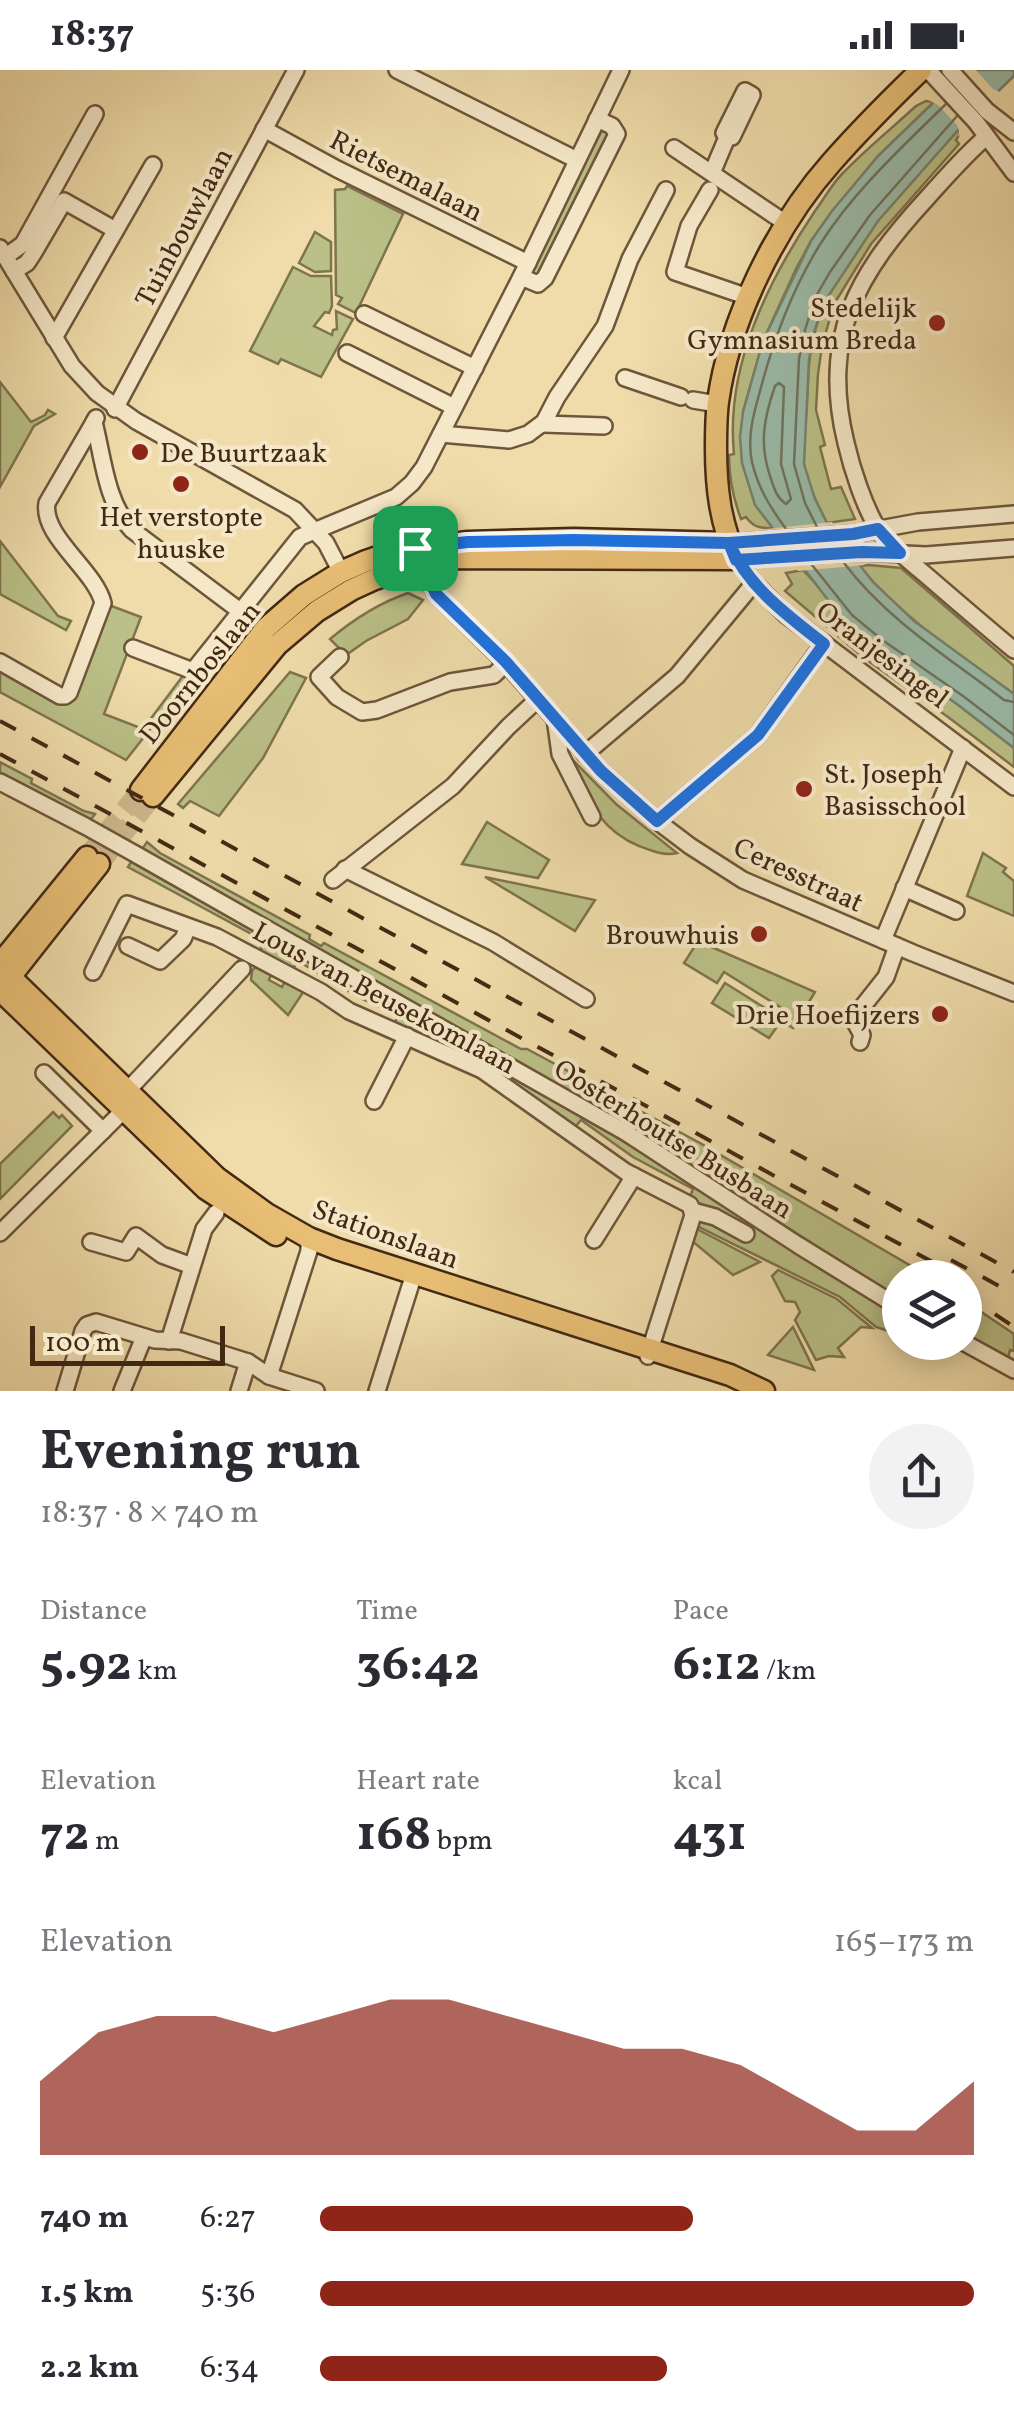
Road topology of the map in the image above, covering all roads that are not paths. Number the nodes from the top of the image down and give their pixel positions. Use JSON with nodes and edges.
{"nodes":[{"id":1,"x":296,"y":70,"type":"edge"},
{"id":2,"x":398,"y":70,"type":"edge"},
{"id":3,"x":622,"y":70,"type":"edge"},
{"id":4,"x":925,"y":70,"type":"edge"},
{"id":5,"x":948,"y":76,"type":"edge"},
{"id":6,"x":95,"y":114,"type":"dead end"},
{"id":7,"x":981,"y":116,"type":"junction"},
{"id":8,"x":598,"y":119,"type":"junction"},
{"id":9,"x":1010,"y":123,"type":"edge"},
{"id":10,"x":264,"y":129,"type":"junction"},
{"id":11,"x":728,"y":136,"type":"dead end"},
{"id":12,"x":986,"y":137,"type":"junction"},
{"id":13,"x":674,"y":148,"type":"dead end"},
{"id":14,"x":577,"y":160,"type":"junction"},
{"id":15,"x":152,"y":165,"type":"dead end"},
{"id":16,"x":712,"y":173,"type":"junction"},
{"id":17,"x":1014,"y":173,"type":"edge"},
{"id":18,"x":666,"y":190,"type":"dead end"},
{"id":19,"x":710,"y":190,"type":"dead end"},
{"id":20,"x":788,"y":224,"type":"junction"},
{"id":21,"x":110,"y":227,"type":"dead end"},
{"id":22,"x":6,"y":258,"type":"edge"},
{"id":23,"x":525,"y":270,"type":"junction"},
{"id":24,"x":748,"y":297,"type":"junction"},
{"id":25,"x":364,"y":314,"type":"dead end"},
{"id":26,"x":54,"y":338,"type":"junction"},
{"id":27,"x":348,"y":353,"type":"dead end"},
{"id":28,"x":475,"y":368,"type":"junction"},
{"id":29,"x":625,"y":378,"type":"dead end"},
{"id":30,"x":717,"y":404,"type":"junction"},
{"id":31,"x":110,"y":405,"type":"junction"},
{"id":32,"x":454,"y":408,"type":"junction"},
{"id":33,"x":94,"y":422,"type":"junction"},
{"id":34,"x":542,"y":424,"type":"junction"},
{"id":35,"x":604,"y":426,"type":"dead end"},
{"id":36,"x":440,"y":434,"type":"junction"},
{"id":37,"x":1014,"y":514,"type":"edge"},
{"id":38,"x":315,"y":529,"type":"junction"},
{"id":39,"x":878,"y":529,"type":"junction"},
{"id":40,"x":1014,"y":548,"type":"edge"},
{"id":41,"x":733,"y":551,"type":"junction"},
{"id":42,"x":900,"y":553,"type":"junction"},
{"id":43,"x":418,"y":556,"type":"junction"},
{"id":44,"x":341,"y":572,"type":"junction"},
{"id":45,"x":754,"y":583,"type":"junction"},
{"id":46,"x":240,"y":611,"type":"junction"},
{"id":47,"x":824,"y":644,"type":"junction"},
{"id":48,"x":133,"y":648,"type":"dead end"},
{"id":49,"x":1014,"y":650,"type":"edge"},
{"id":50,"x":340,"y":658,"type":"dead end"},
{"id":51,"x":0,"y":662,"type":"edge"},
{"id":52,"x":506,"y":662,"type":"junction"},
{"id":53,"x":538,"y":699,"type":"junction"},
{"id":54,"x":554,"y":718,"type":"junction"},
{"id":55,"x":963,"y":748,"type":"junction"},
{"id":56,"x":586,"y":754,"type":"junction"},
{"id":57,"x":0,"y":782,"type":"edge"},
{"id":58,"x":1014,"y":787,"type":"edge"},
{"id":59,"x":592,"y":817,"type":"dead end"},
{"id":60,"x":657,"y":821,"type":"junction"},
{"id":61,"x":93,"y":860,"type":"tunnel mouth"},
{"id":62,"x":904,"y":888,"type":"junction"},
{"id":63,"x":956,"y":911,"type":"dead end"},
{"id":64,"x":188,"y":927,"type":"junction"},
{"id":65,"x":890,"y":943,"type":"junction"},
{"id":66,"x":128,"y":946,"type":"dead end"},
{"id":67,"x":242,"y":968,"type":"dead end"},
{"id":68,"x":93,"y":972,"type":"dead end"},
{"id":69,"x":2,"y":981,"type":"edge"},
{"id":70,"x":1008,"y":996,"type":"edge"},
{"id":71,"x":586,"y":998,"type":"dead end"},
{"id":72,"x":407,"y":1036,"type":"junction"},
{"id":73,"x":860,"y":1042,"type":"dead end"},
{"id":74,"x":44,"y":1073,"type":"dead end"},
{"id":75,"x":374,"y":1100,"type":"dead end"},
{"id":76,"x":126,"y":1101,"type":"junction"},
{"id":77,"x":103,"y":1131,"type":"junction"},
{"id":78,"x":634,"y":1176,"type":"junction"},
{"id":79,"x":694,"y":1211,"type":"junction"},
{"id":80,"x":216,"y":1213,"type":"dead end"},
{"id":81,"x":0,"y":1233,"type":"edge"},
{"id":82,"x":746,"y":1234,"type":"dead end"},
{"id":83,"x":594,"y":1240,"type":"dead end"},
{"id":84,"x":91,"y":1242,"type":"dead end"},
{"id":85,"x":309,"y":1244,"type":"junction"},
{"id":86,"x":192,"y":1266,"type":"junction"},
{"id":87,"x":412,"y":1279,"type":"junction"},
{"id":88,"x":882,"y":1297,"type":"edge"},
{"id":89,"x":144,"y":1337,"type":"junction"},
{"id":90,"x":169,"y":1340,"type":"junction"},
{"id":91,"x":982,"y":1353,"type":"edge"},
{"id":92,"x":649,"y":1354,"type":"junction"},
{"id":93,"x":248,"y":1362,"type":"junction"},
{"id":94,"x":1014,"y":1370,"type":"edge"},
{"id":95,"x":269,"y":1376,"type":"junction"},
{"id":96,"x":306,"y":1390,"type":"edge"},
{"id":97,"x":65,"y":1391,"type":"edge"},
{"id":98,"x":122,"y":1391,"type":"edge"},
{"id":99,"x":239,"y":1391,"type":"edge"},
{"id":100,"x":377,"y":1391,"type":"edge"},
{"id":101,"x":742,"y":1391,"type":"edge"},
{"id":102,"x":764,"y":1391,"type":"edge"}],
"edges":[{"from":1,"to":10,"type":"street","name":"Tuinbouwlaan"},
{"from":2,"to":14,"type":"street"},
{"from":3,"to":8,"type":"street"},
{"from":4,"to":5,"type":"street"},
{"from":4,"to":20,"type":"main road"},
{"from":5,"to":7,"type":"street"},
{"from":6,"to":22,"type":"street"},
{"from":7,"to":9,"type":"street"},
{"from":7,"to":12,"type":"street"},
{"from":8,"to":14,"type":"street"},
{"from":8,"to":23,"type":"street"},
{"from":10,"to":23,"type":"street","name":"Rietsemalaan"},
{"from":10,"to":31,"type":"street","name":"Tuinbouwlaan"},
{"from":11,"to":16,"type":"street"},
{"from":12,"to":17,"type":"street"},
{"from":12,"to":39,"type":"street"},
{"from":13,"to":16,"type":"street"},
{"from":14,"to":23,"type":"street"},
{"from":15,"to":26,"type":"street"},
{"from":16,"to":20,"type":"street"},
{"from":18,"to":34,"type":"street"},
{"from":19,"to":24,"type":"street"},
{"from":20,"to":24,"type":"main road"},
{"from":21,"to":22,"type":"street"},
{"from":22,"to":26,"type":"street"},
{"from":23,"to":28,"type":"street"},
{"from":24,"to":30,"type":"main road"},
{"from":25,"to":28,"type":"street"},
{"from":26,"to":31,"type":"street"},
{"from":27,"to":32,"type":"street"},
{"from":28,"to":32,"type":"street"},
{"from":29,"to":30,"type":"street"},
{"from":30,"to":41,"type":"main road"},
{"from":31,"to":33,"type":"street","name":"Tuinbouwlaan"},
{"from":31,"to":38,"type":"street"},
{"from":32,"to":36,"type":"street"},
{"from":33,"to":46,"type":"street"},
{"from":33,"to":51,"type":"street","name":"Tuinbouwlaan"},
{"from":34,"to":35,"type":"street"},
{"from":34,"to":36,"type":"street"},
{"from":36,"to":38,"type":"street"},
{"from":37,"to":39,"type":"street"},
{"from":38,"to":44,"type":"street"},
{"from":38,"to":46,"type":"street"},
{"from":39,"to":41,"type":"street"},
{"from":39,"to":42,"type":"street"},
{"from":40,"to":42,"type":"street"},
{"from":41,"to":42,"type":"street"},
{"from":41,"to":43,"type":"main road"},
{"from":41,"to":45,"type":"street","name":"Oranjesingel"},
{"from":42,"to":49,"type":"street"},
{"from":43,"to":44,"type":"main road","name":"Doornboslaan"},
{"from":43,"to":44,"type":"main road","name":"Doornboslaan"},
{"from":43,"to":52,"type":"street","name":"Ceresstraat"},
{"from":45,"to":47,"type":"street","name":"Oranjesingel"},
{"from":45,"to":56,"type":"street"},
{"from":46,"to":48,"type":"street"},
{"from":47,"to":55,"type":"street","name":"Oranjesingel"},
{"from":47,"to":60,"type":"street"},
{"from":50,"to":52,"type":"street"},
{"from":52,"to":53,"type":"street","name":"Ceresstraat"},
{"from":53,"to":54,"type":"street","name":"Ceresstraat"},
{"from":53,"to":71,"type":"street"},
{"from":54,"to":56,"type":"street","name":"Ceresstraat"},
{"from":54,"to":59,"type":"street","name":"Ceresstraat"},
{"from":55,"to":58,"type":"street","name":"Oranjesingel"},
{"from":55,"to":62,"type":"street"},
{"from":56,"to":60,"type":"street","name":"Ceresstraat"},
{"from":57,"to":88,"type":"street","name":"Oosterhoutse Busbaan","bridge":true},
{"from":60,"to":65,"type":"street","name":"Ceresstraat"},
{"from":61,"to":69,"type":"main road"},
{"from":62,"to":63,"type":"street"},
{"from":62,"to":65,"type":"street"},
{"from":64,"to":66,"type":"street"},
{"from":64,"to":68,"type":"street","name":"Lous van Beusekomlaan"},
{"from":64,"to":72,"type":"street","name":"Lous van Beusekomlaan"},
{"from":65,"to":70,"type":"street","name":"Ceresstraat"},
{"from":65,"to":73,"type":"street"},
{"from":67,"to":76,"type":"street"},
{"from":69,"to":76,"type":"main road","name":"Stationslaan"},
{"from":72,"to":75,"type":"street"},
{"from":72,"to":78,"type":"street","name":"Lous van Beusekomlaan"},
{"from":74,"to":77,"type":"street"},
{"from":76,"to":77,"type":"street"},
{"from":76,"to":85,"type":"main road","name":"Stationslaan"},
{"from":77,"to":81,"type":"street"},
{"from":78,"to":79,"type":"street","name":"Lous van Beusekomlaan"},
{"from":78,"to":83,"type":"street"},
{"from":79,"to":82,"type":"street","name":"Lous van Beusekomlaan"},
{"from":79,"to":92,"type":"street"},
{"from":80,"to":86,"type":"street"},
{"from":84,"to":86,"type":"street"},
{"from":85,"to":87,"type":"main road","name":"Stationslaan"},
{"from":85,"to":95,"type":"street"},
{"from":86,"to":90,"type":"street"},
{"from":87,"to":92,"type":"main road","name":"Stationslaan"},
{"from":87,"to":100,"type":"street"},
{"from":89,"to":90,"type":"street"},
{"from":89,"to":97,"type":"street"},
{"from":89,"to":98,"type":"street"},
{"from":90,"to":93,"type":"street"},
{"from":91,"to":94,"type":"street"},
{"from":92,"to":101,"type":"main road","name":"Stationslaan"},
{"from":92,"to":102,"type":"main road","name":"Stationslaan"},
{"from":93,"to":95,"type":"street"},
{"from":93,"to":99,"type":"street"},
{"from":95,"to":96,"type":"street"}]}
